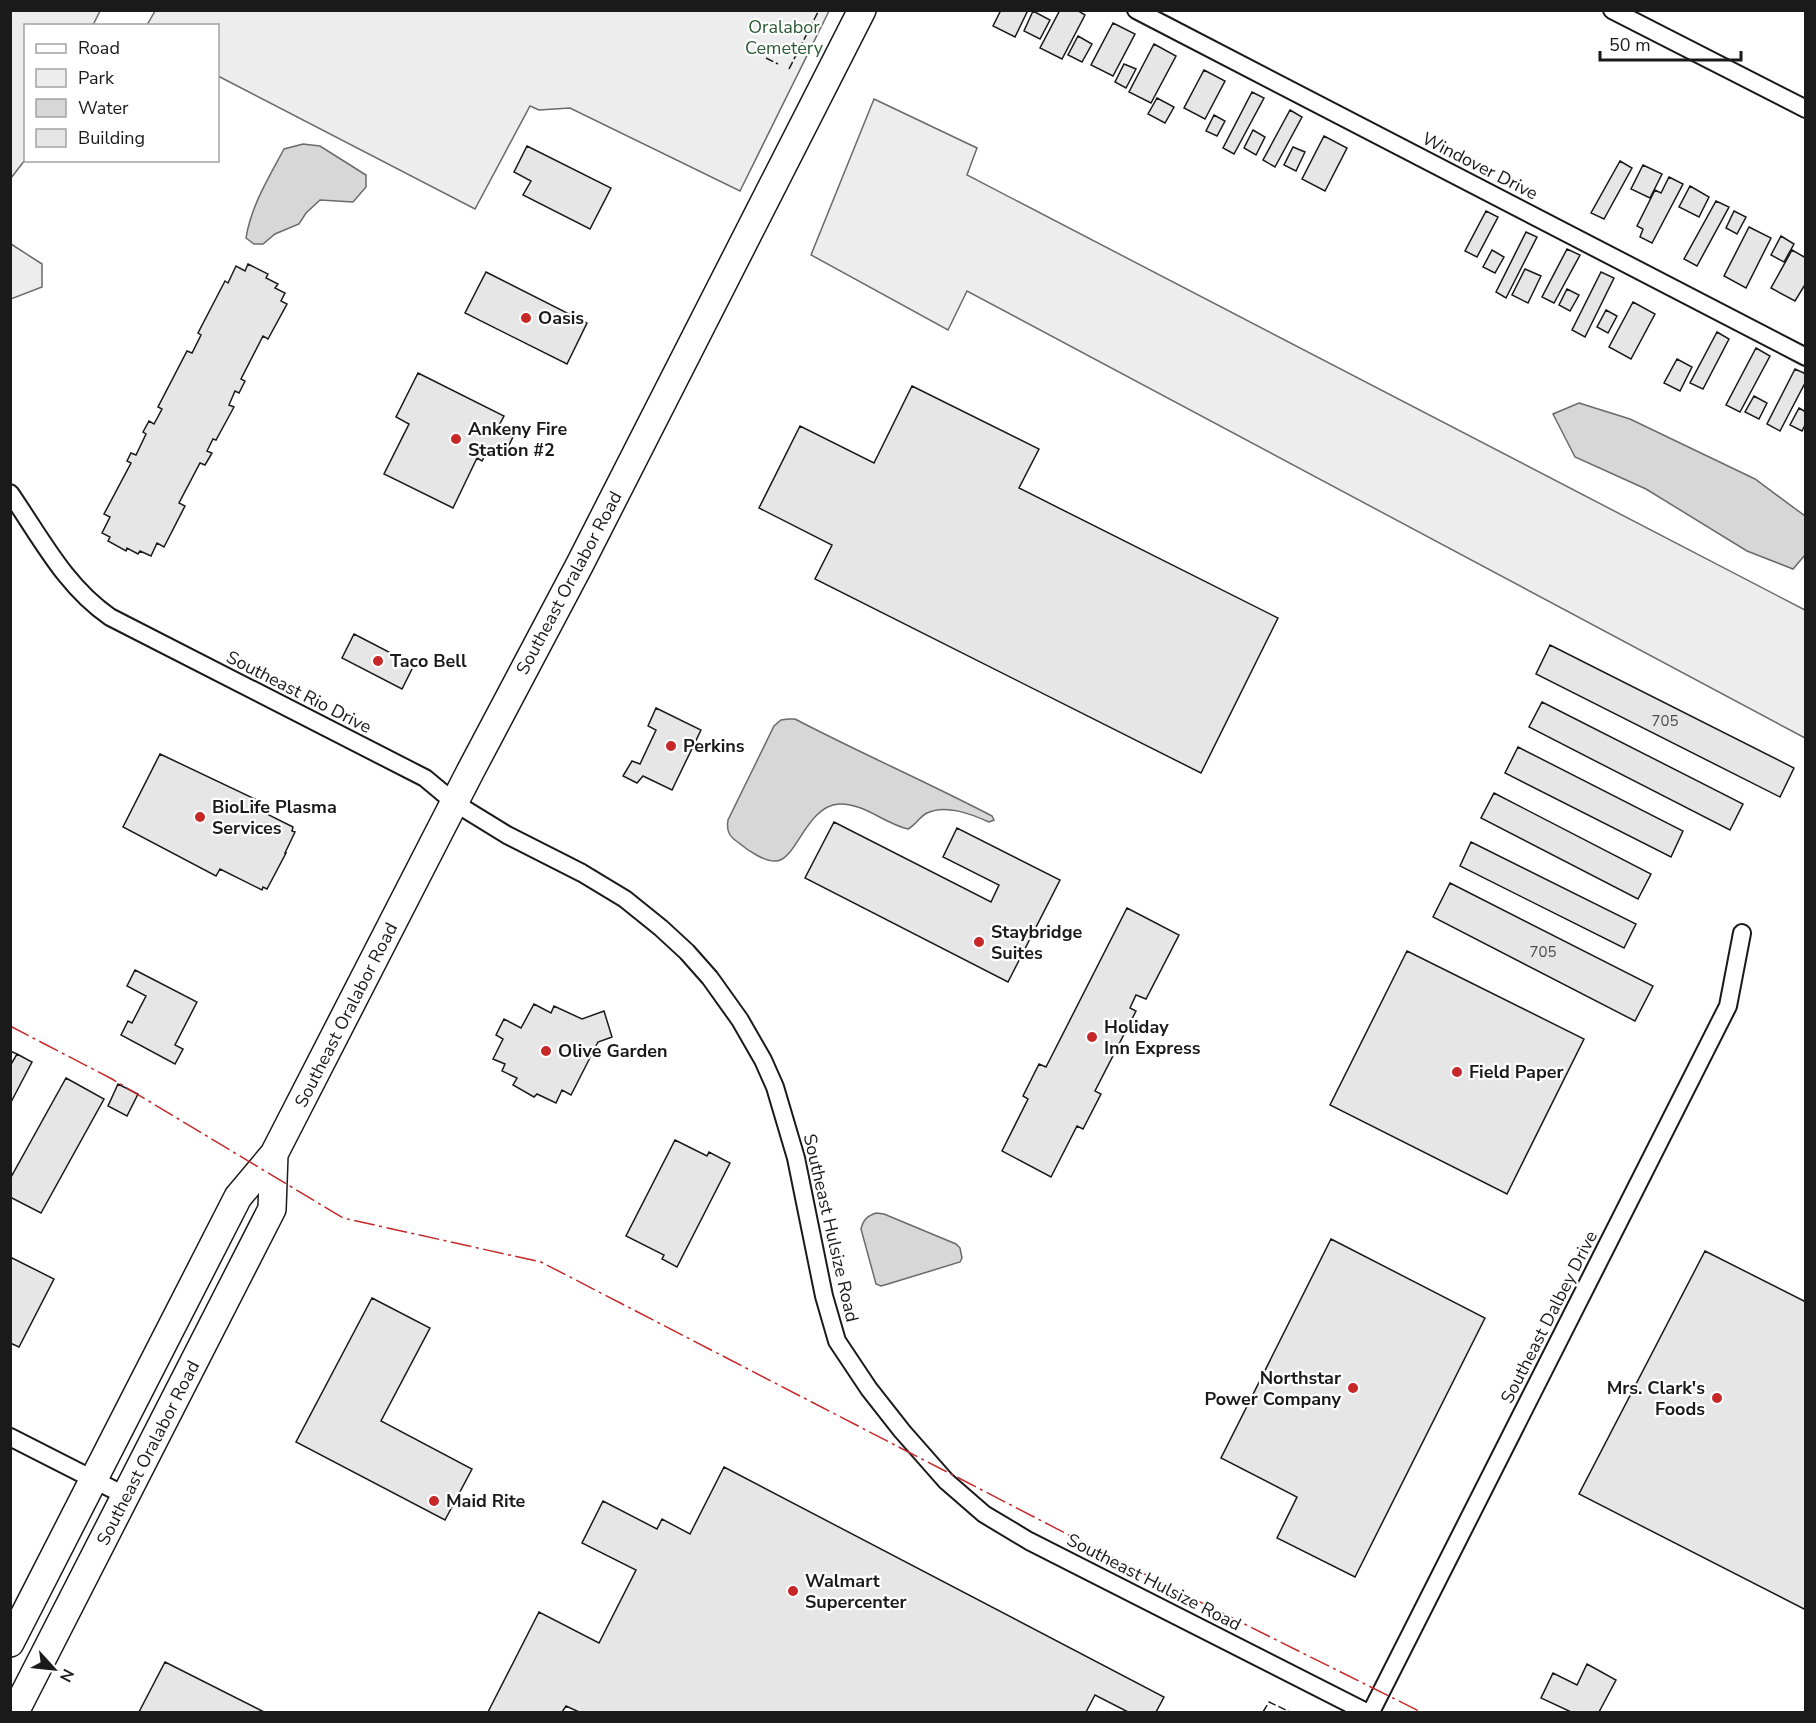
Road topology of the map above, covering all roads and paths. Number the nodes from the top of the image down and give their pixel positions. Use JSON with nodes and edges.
{"nodes":[{"id":1,"x":862,"y":10,"type":"edge"},
{"id":2,"x":1136,"y":10,"type":"edge"},
{"id":3,"x":1612,"y":10,"type":"edge"},
{"id":4,"x":1806,"y":110,"type":"edge"},
{"id":5,"x":1806,"y":357,"type":"edge"},
{"id":6,"x":10,"y":493,"type":"edge"},
{"id":7,"x":455,"y":802,"type":"junction"},
{"id":8,"x":1742,"y":933,"type":"dead end"},
{"id":9,"x":274,"y":1154,"type":"junction"},
{"id":10,"x":10,"y":1437,"type":"edge"},
{"id":11,"x":94,"y":1480,"type":"junction"},
{"id":12,"x":126,"y":1496,"type":"junction"},
{"id":13,"x":10,"y":1643,"type":"edge"},
{"id":14,"x":15,"y":1713,"type":"edge"},
{"id":15,"x":1366,"y":1713,"type":"edge"},
{"id":16,"x":1371,"y":1713,"type":"edge"}],
"edges":[{"from":1,"to":7,"type":"main road","name":"Southeast Oralabor Road"},
{"from":2,"to":5,"type":"street","name":"Windover Drive"},
{"from":3,"to":4,"type":"street"},
{"from":6,"to":7,"type":"street","name":"Southeast Rio Drive"},
{"from":7,"to":9,"type":"main road","name":"Southeast Oralabor Road"},
{"from":7,"to":15,"type":"street","name":"Southeast Hulsize Road"},
{"from":8,"to":16,"type":"street","name":"Southeast Dalbey Drive"},
{"from":9,"to":11,"type":"main road","name":"Southeast Oralabor Road"},
{"from":9,"to":12,"type":"main road","name":"Southeast Oralabor Road"},
{"from":10,"to":11,"type":"street"},
{"from":11,"to":12,"type":"street"},
{"from":11,"to":13,"type":"main road","name":"Southeast Oralabor Road"},
{"from":12,"to":14,"type":"main road","name":"Southeast Oralabor Road"}]}
